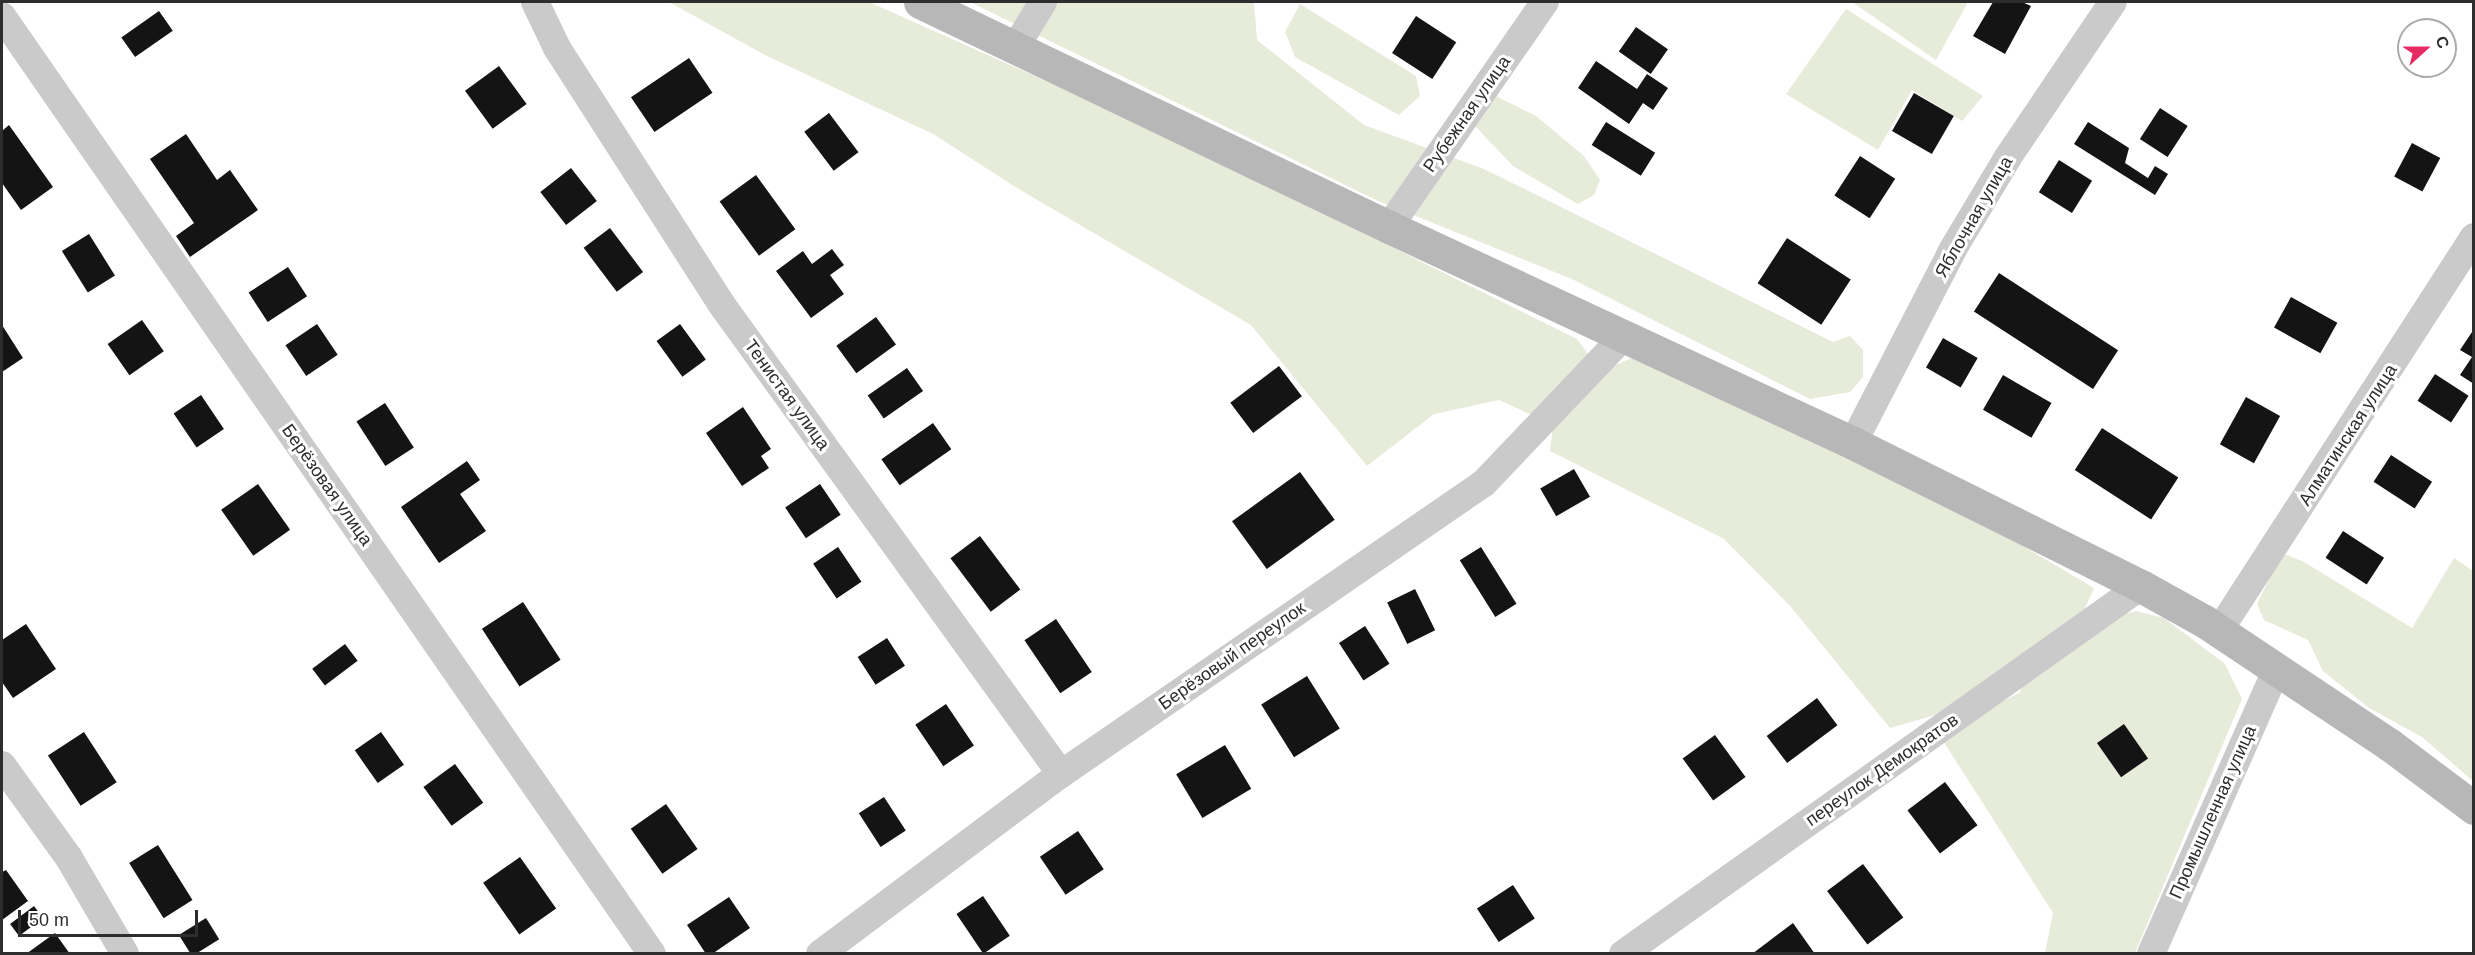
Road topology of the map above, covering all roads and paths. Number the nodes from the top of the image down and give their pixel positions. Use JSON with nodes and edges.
{"nodes":[{"id":1,"x":535,"y":2,"type":"edge"},
{"id":2,"x":920,"y":2,"type":"edge"},
{"id":3,"x":1043,"y":2,"type":"edge"},
{"id":4,"x":1545,"y":2,"type":"edge"},
{"id":5,"x":2113,"y":2,"type":"edge"},
{"id":6,"x":2,"y":16,"type":"edge"},
{"id":7,"x":1015,"y":48,"type":"junction"},
{"id":8,"x":1389,"y":227,"type":"junction"},
{"id":9,"x":2474,"y":237,"type":"edge"},
{"id":10,"x":1624,"y":336,"type":"junction"},
{"id":11,"x":1853,"y":443,"type":"junction"},
{"id":12,"x":2141,"y":586,"type":"junction"},
{"id":13,"x":2219,"y":631,"type":"junction"},
{"id":14,"x":2276,"y":670,"type":"junction"},
{"id":15,"x":2,"y":765,"type":"edge"},
{"id":16,"x":1061,"y":774,"type":"junction"},
{"id":17,"x":2474,"y":808,"type":"edge"},
{"id":18,"x":125,"y":954,"type":"edge"},
{"id":19,"x":652,"y":954,"type":"edge"},
{"id":20,"x":820,"y":954,"type":"edge"},
{"id":21,"x":1623,"y":954,"type":"edge"},
{"id":22,"x":2151,"y":954,"type":"edge"}],
"edges":[{"from":1,"to":16,"type":"street","name":"Тенистая улица"},
{"from":2,"to":7,"type":"street"},
{"from":3,"to":7,"type":"street"},
{"from":4,"to":8,"type":"street","name":"Рубежная улица"},
{"from":5,"to":11,"type":"street","name":"Яблочная улица"},
{"from":6,"to":19,"type":"street","name":"Берёзовая улица"},
{"from":7,"to":8,"type":"street"},
{"from":8,"to":10,"type":"street"},
{"from":9,"to":13,"type":"street","name":"Алматинская улица"},
{"from":10,"to":11,"type":"street"},
{"from":10,"to":16,"type":"street","name":"Берёзовый переулок"},
{"from":11,"to":12,"type":"street"},
{"from":12,"to":13,"type":"street"},
{"from":12,"to":21,"type":"street","name":"переулок Демократов"},
{"from":13,"to":14,"type":"street"},
{"from":14,"to":17,"type":"street"},
{"from":14,"to":22,"type":"street","name":"Промышленная улица"},
{"from":15,"to":18,"type":"street"},
{"from":16,"to":20,"type":"street","name":"Берёзовый переулок"}]}
